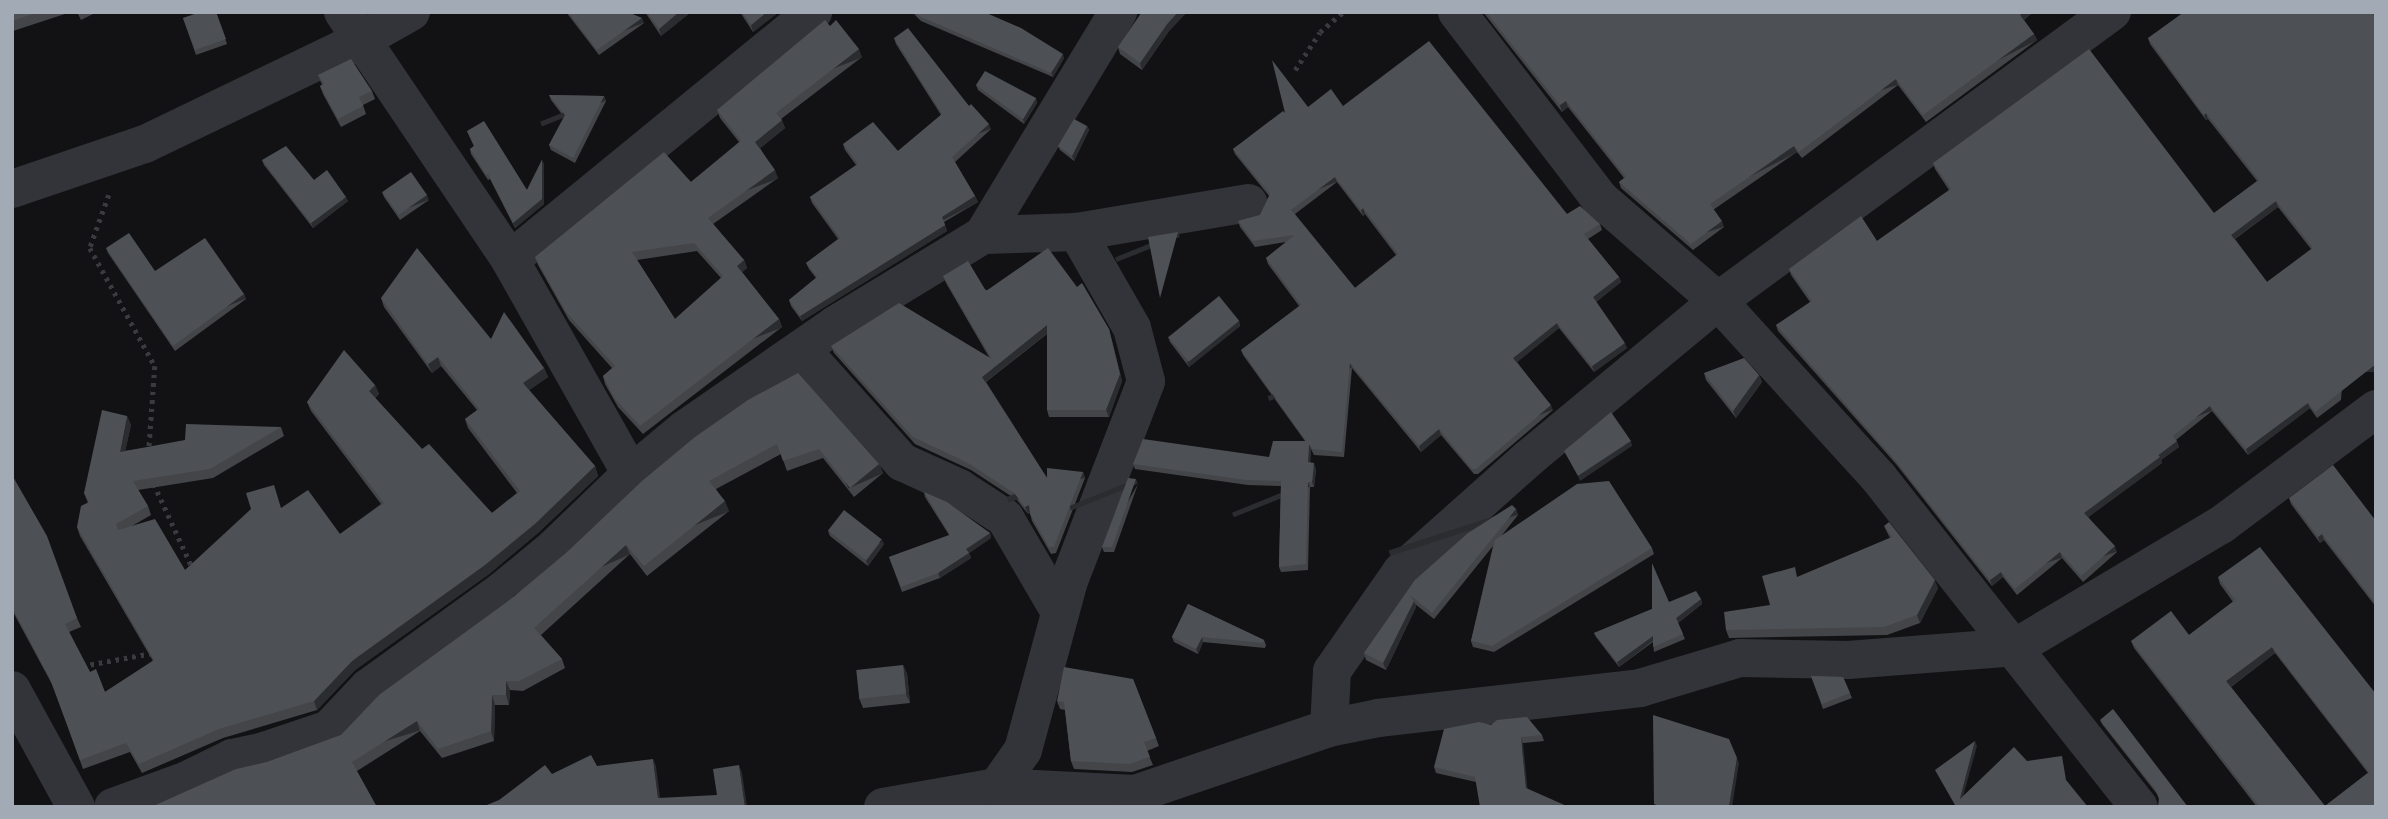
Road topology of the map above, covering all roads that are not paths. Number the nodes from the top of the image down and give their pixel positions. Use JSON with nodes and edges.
{"nodes":[{"id":1,"x":411,"y":12,"type":"edge"},
{"id":2,"x":813,"y":12,"type":"edge"},
{"id":3,"x":1118,"y":12,"type":"edge"},
{"id":4,"x":1457,"y":12,"type":"edge"},
{"id":5,"x":2112,"y":12,"type":"edge"},
{"id":6,"x":353,"y":26,"type":"edge"},
{"id":7,"x":12,"y":190,"type":"edge"},
{"id":8,"x":1249,"y":203,"type":"dead end"},
{"id":9,"x":1077,"y":232,"type":"junction"},
{"id":10,"x":983,"y":235,"type":"junction"},
{"id":11,"x":510,"y":260,"type":"junction"},
{"id":12,"x":1718,"y":301,"type":"junction"},
{"id":13,"x":801,"y":348,"type":"junction"},
{"id":14,"x":2376,"y":409,"type":"edge"},
{"id":15,"x":631,"y":474,"type":"junction"},
{"id":16,"x":1060,"y":612,"type":"junction"},
{"id":17,"x":2015,"y":647,"type":"junction"},
{"id":18,"x":12,"y":690,"type":"edge"},
{"id":19,"x":1329,"y":728,"type":"junction"},
{"id":20,"x":997,"y":787,"type":"junction"},
{"id":21,"x":76,"y":807,"type":"edge"},
{"id":22,"x":113,"y":807,"type":"edge"},
{"id":23,"x":883,"y":807,"type":"edge"},
{"id":24,"x":2139,"y":807,"type":"edge"}],
"edges":[{"from":1,"to":6,"type":"street"},
{"from":2,"to":11,"type":"street"},
{"from":3,"to":10,"type":"street"},
{"from":4,"to":12,"type":"street"},
{"from":5,"to":12,"type":"street"},
{"from":6,"to":7,"type":"street"},
{"from":6,"to":11,"type":"street"},
{"from":8,"to":9,"type":"street"},
{"from":9,"to":10,"type":"street"},
{"from":9,"to":16,"type":"street"},
{"from":10,"to":13,"type":"street"},
{"from":11,"to":15,"type":"street"},
{"from":12,"to":17,"type":"street"},
{"from":12,"to":19,"type":"street"},
{"from":13,"to":15,"type":"street"},
{"from":13,"to":16,"type":"street"},
{"from":14,"to":17,"type":"street"},
{"from":15,"to":22,"type":"street"},
{"from":16,"to":20,"type":"street"},
{"from":17,"to":19,"type":"street"},
{"from":17,"to":24,"type":"street"},
{"from":18,"to":21,"type":"street"},
{"from":19,"to":20,"type":"street"},
{"from":20,"to":23,"type":"street"}]}
